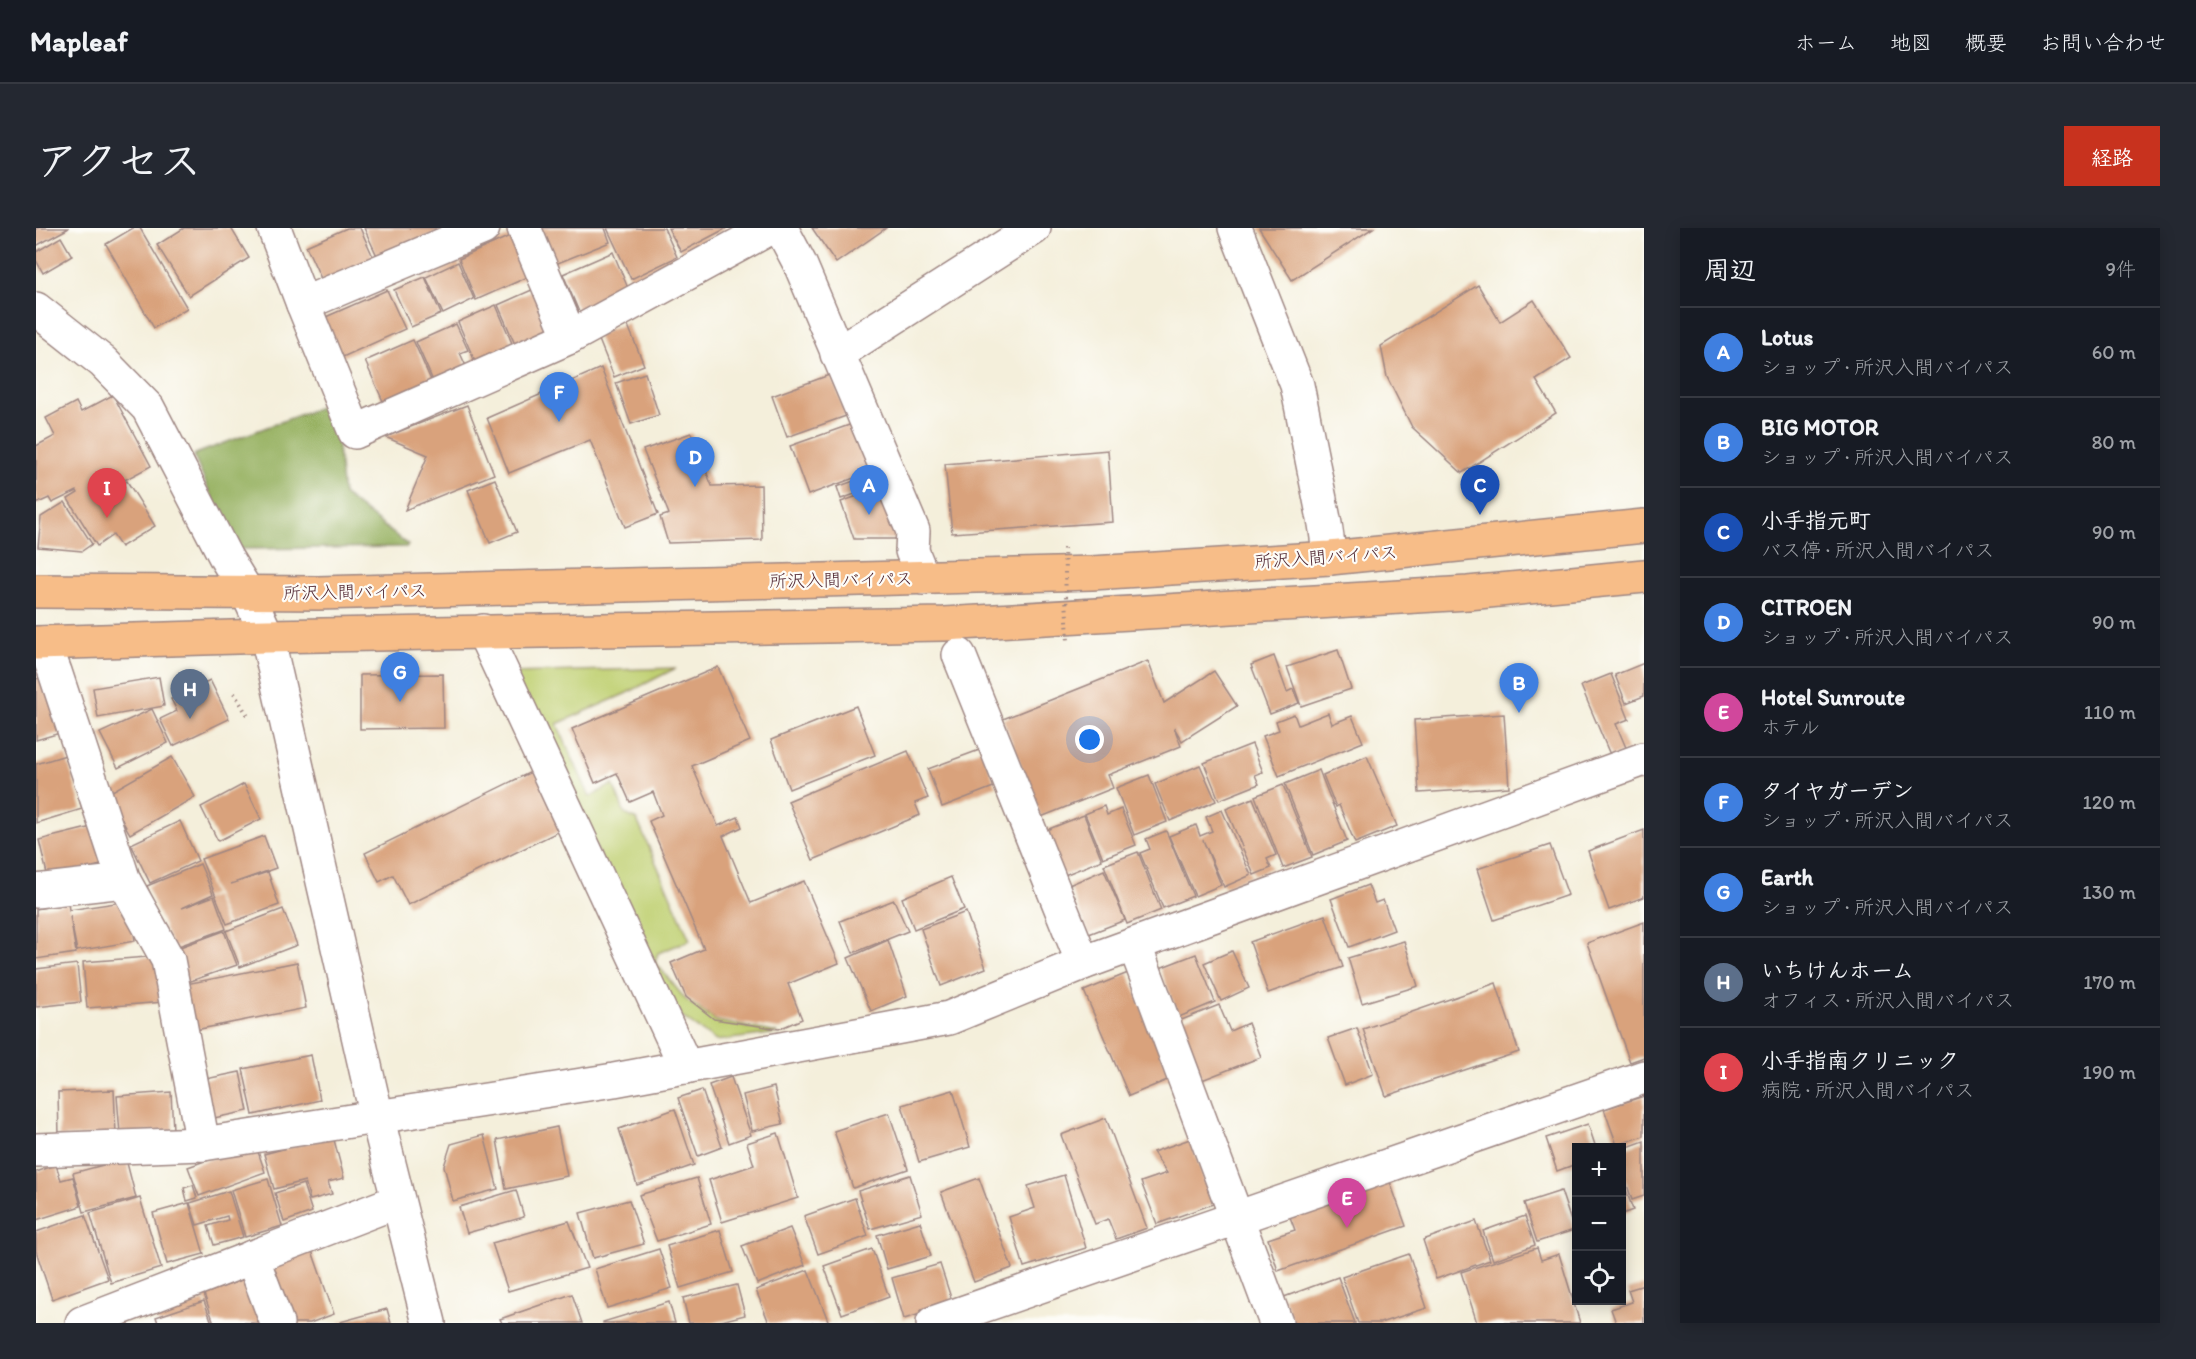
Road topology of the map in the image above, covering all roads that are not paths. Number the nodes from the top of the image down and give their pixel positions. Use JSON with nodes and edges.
{"nodes":[{"id":1,"x":274,"y":228,"type":"edge"},
{"id":2,"x":483,"y":228,"type":"edge"},
{"id":3,"x":524,"y":228,"type":"edge"},
{"id":4,"x":770,"y":228,"type":"edge"},
{"id":5,"x":781,"y":228,"type":"edge"},
{"id":6,"x":1034,"y":228,"type":"edge"},
{"id":7,"x":1235,"y":228,"type":"edge"},
{"id":8,"x":303,"y":304,"type":"junction"},
{"id":9,"x":36,"y":309,"type":"edge"},
{"id":10,"x":570,"y":337,"type":"junction"},
{"id":11,"x":837,"y":354,"type":"junction"},
{"id":12,"x":1644,"y":526,"type":"edge"},
{"id":13,"x":1330,"y":558,"type":"junction"},
{"id":14,"x":1644,"y":576,"type":"edge"},
{"id":15,"x":923,"y":578,"type":"junction"},
{"id":16,"x":36,"y":591,"type":"edge"},
{"id":17,"x":248,"y":594,"type":"junction"},
{"id":18,"x":483,"y":631,"type":"junction"},
{"id":19,"x":267,"y":636,"type":"junction"},
{"id":20,"x":40,"y":643,"type":"edge"},
{"id":21,"x":959,"y":656,"type":"dead end"},
{"id":22,"x":1644,"y":759,"type":"edge"},
{"id":23,"x":124,"y":881,"type":"junction"},
{"id":24,"x":36,"y":891,"type":"edge"},
{"id":25,"x":1135,"y":946,"type":"junction"},
{"id":26,"x":1083,"y":963,"type":"junction"},
{"id":27,"x":686,"y":1067,"type":"junction"},
{"id":28,"x":1644,"y":1077,"type":"edge"},
{"id":29,"x":377,"y":1116,"type":"junction"},
{"id":30,"x":203,"y":1144,"type":"junction"},
{"id":31,"x":36,"y":1150,"type":"edge"},
{"id":32,"x":398,"y":1200,"type":"junction"},
{"id":33,"x":1236,"y":1218,"type":"junction"},
{"id":34,"x":252,"y":1257,"type":"junction"},
{"id":35,"x":145,"y":1312,"type":"edge"},
{"id":36,"x":82,"y":1323,"type":"edge"},
{"id":37,"x":277,"y":1323,"type":"edge"},
{"id":38,"x":429,"y":1323,"type":"edge"},
{"id":39,"x":933,"y":1323,"type":"edge"},
{"id":40,"x":1276,"y":1323,"type":"edge"}],
"edges":[{"from":1,"to":8,"type":"street"},
{"from":2,"to":8,"type":"street"},
{"from":3,"to":10,"type":"street"},
{"from":4,"to":10,"type":"street"},
{"from":5,"to":11,"type":"street"},
{"from":6,"to":11,"type":"street"},
{"from":7,"to":13,"type":"street"},
{"from":8,"to":10,"type":"street"},
{"from":9,"to":17,"type":"street"},
{"from":11,"to":15,"type":"street"},
{"from":12,"to":13,"type":"highway","name":"所沢入間バイパス"},
{"from":13,"to":15,"type":"highway","name":"所沢入間バイパス"},
{"from":14,"to":18,"type":"highway"},
{"from":15,"to":17,"type":"highway","name":"所沢入間バイパス"},
{"from":16,"to":17,"type":"highway","name":"所沢入間バイパス"},
{"from":17,"to":19,"type":"street"},
{"from":18,"to":19,"type":"highway"},
{"from":18,"to":27,"type":"street"},
{"from":19,"to":20,"type":"highway"},
{"from":19,"to":29,"type":"street"},
{"from":20,"to":23,"type":"street"},
{"from":21,"to":26,"type":"street"},
{"from":22,"to":25,"type":"street"},
{"from":23,"to":24,"type":"street"},
{"from":23,"to":30,"type":"street"},
{"from":25,"to":26,"type":"street"},
{"from":25,"to":33,"type":"street"},
{"from":26,"to":27,"type":"street"},
{"from":27,"to":29,"type":"street"},
{"from":28,"to":33,"type":"street"},
{"from":29,"to":30,"type":"street"},
{"from":29,"to":32,"type":"street"},
{"from":30,"to":31,"type":"street"},
{"from":32,"to":34,"type":"street"},
{"from":32,"to":38,"type":"street"},
{"from":33,"to":39,"type":"street"},
{"from":33,"to":40,"type":"street"},
{"from":34,"to":35,"type":"street"},
{"from":34,"to":37,"type":"street"},
{"from":35,"to":36,"type":"street"}]}
